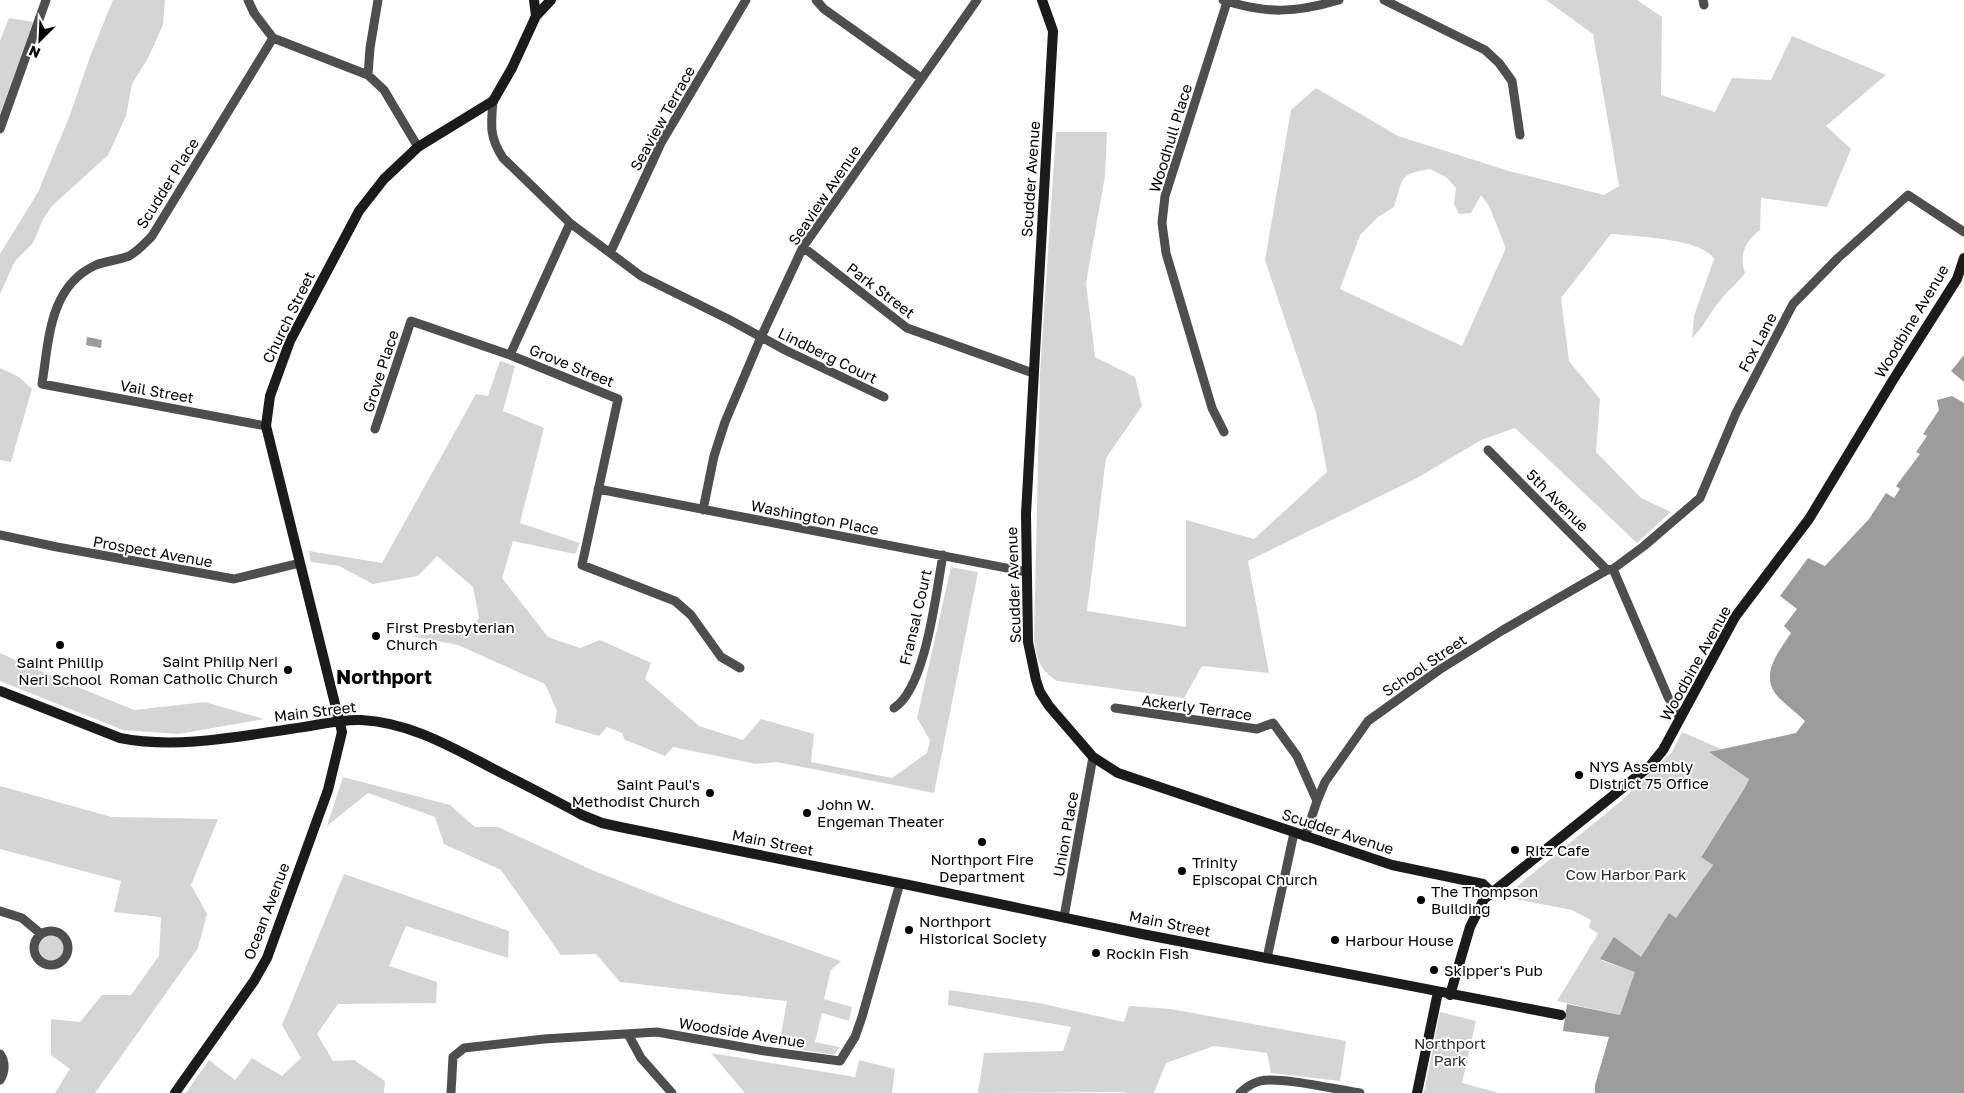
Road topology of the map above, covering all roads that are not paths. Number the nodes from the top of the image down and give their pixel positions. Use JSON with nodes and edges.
{"nodes":[{"id":1,"x":46,"y":0,"type":"edge"},
{"id":2,"x":248,"y":0,"type":"edge"},
{"id":3,"x":378,"y":0,"type":"edge"},
{"id":4,"x":534,"y":0,"type":"edge"},
{"id":5,"x":551,"y":0,"type":"edge"},
{"id":6,"x":746,"y":0,"type":"edge"},
{"id":7,"x":816,"y":0,"type":"edge"},
{"id":8,"x":977,"y":0,"type":"edge"},
{"id":9,"x":1042,"y":0,"type":"edge"},
{"id":10,"x":1339,"y":0,"type":"edge"},
{"id":11,"x":1384,"y":0,"type":"edge"},
{"id":12,"x":1225,"y":1,"type":"edge"},
{"id":13,"x":536,"y":16,"type":"junction"},
{"id":14,"x":273,"y":38,"type":"junction"},
{"id":15,"x":368,"y":75,"type":"junction"},
{"id":16,"x":921,"y":78,"type":"junction"},
{"id":17,"x":493,"y":101,"type":"junction"},
{"id":18,"x":0,"y":129,"type":"edge"},
{"id":19,"x":1520,"y":135,"type":"dead end"},
{"id":20,"x":418,"y":147,"type":"junction"},
{"id":21,"x":570,"y":223,"type":"junction"},
{"id":22,"x":1964,"y":232,"type":"edge"},
{"id":23,"x":803,"y":247,"type":"junction"},
{"id":24,"x":610,"y":253,"type":"junction"},
{"id":25,"x":1964,"y":258,"type":"edge"},
{"id":26,"x":411,"y":321,"type":"joint"},
{"id":27,"x":761,"y":337,"type":"junction"},
{"id":28,"x":510,"y":355,"type":"junction"},
{"id":29,"x":1033,"y":373,"type":"junction"},
{"id":30,"x":42,"y":384,"type":"joint"},
{"id":31,"x":884,"y":397,"type":"dead end"},
{"id":32,"x":266,"y":426,"type":"junction"},
{"id":33,"x":375,"y":428,"type":"dead end"},
{"id":34,"x":1224,"y":432,"type":"dead end"},
{"id":35,"x":1488,"y":450,"type":"dead end"},
{"id":36,"x":598,"y":489,"type":"junction"},
{"id":37,"x":704,"y":510,"type":"junction"},
{"id":38,"x":0,"y":535,"type":"edge"},
{"id":39,"x":943,"y":555,"type":"junction"},
{"id":40,"x":300,"y":562,"type":"junction"},
{"id":41,"x":1610,"y":569,"type":"junction"},
{"id":42,"x":1027,"y":572,"type":"junction"},
{"id":43,"x":740,"y":668,"type":"dead end"},
{"id":44,"x":0,"y":691,"type":"edge"},
{"id":45,"x":894,"y":708,"type":"dead end"},
{"id":46,"x":1115,"y":708,"type":"dead end"},
{"id":47,"x":1680,"y":718,"type":"junction"},
{"id":48,"x":340,"y":720,"type":"junction"},
{"id":49,"x":1093,"y":757,"type":"junction"},
{"id":50,"x":1317,"y":801,"type":"junction"},
{"id":51,"x":1294,"y":833,"type":"junction"},
{"id":52,"x":1305,"y":837,"type":"junction"},
{"id":53,"x":900,"y":883,"type":"junction"},
{"id":54,"x":1491,"y":892,"type":"junction"},
{"id":55,"x":0,"y":911,"type":"edge"},
{"id":56,"x":1064,"y":917,"type":"junction"},
{"id":57,"x":42,"y":934,"type":"dead end"},
{"id":58,"x":1267,"y":958,"type":"junction"},
{"id":59,"x":1438,"y":992,"type":"junction"},
{"id":60,"x":1450,"y":994,"type":"junction"},
{"id":61,"x":1561,"y":1016,"type":"dead end"},
{"id":62,"x":628,"y":1034,"type":"junction"},
{"id":63,"x":0,"y":1054,"type":"edge"},
{"id":64,"x":0,"y":1080,"type":"edge"},
{"id":65,"x":175,"y":1093,"type":"edge"},
{"id":66,"x":451,"y":1093,"type":"edge"},
{"id":67,"x":672,"y":1093,"type":"edge"},
{"id":68,"x":1240,"y":1093,"type":"edge"},
{"id":69,"x":1360,"y":1093,"type":"edge"},
{"id":70,"x":1417,"y":1093,"type":"edge"}],
"edges":[{"from":1,"to":18,"type":"street"},
{"from":2,"to":14,"type":"street"},
{"from":3,"to":15,"type":"street"},
{"from":4,"to":13,"type":"main road"},
{"from":5,"to":13,"type":"main road"},
{"from":6,"to":24,"type":"street","name":"Seaview Terrace"},
{"from":7,"to":16,"type":"street"},
{"from":8,"to":16,"type":"street","name":"Seaview Avenue"},
{"from":9,"to":29,"type":"main road","name":"Scudder Avenue"},
{"from":10,"to":12,"type":"street"},
{"from":11,"to":19,"type":"street"},
{"from":12,"to":34,"type":"street","name":"Woodhull Place"},
{"from":13,"to":17,"type":"main road","name":"Church Street"},
{"from":14,"to":15,"type":"street"},
{"from":14,"to":30,"type":"street","name":"Scudder Place"},
{"from":15,"to":20,"type":"street"},
{"from":16,"to":23,"type":"street","name":"Seaview Avenue"},
{"from":17,"to":20,"type":"main road","name":"Church Street"},
{"from":17,"to":21,"type":"street","name":"Lindberg Court"},
{"from":20,"to":32,"type":"main road","name":"Church Street"},
{"from":21,"to":24,"type":"street","name":"Lindberg Court"},
{"from":21,"to":28,"type":"street"},
{"from":22,"to":41,"type":"street","name":"Fox Lane"},
{"from":23,"to":27,"type":"street","name":"Seaview Avenue"},
{"from":23,"to":29,"type":"street","name":"Park Street"},
{"from":24,"to":27,"type":"street","name":"Lindberg Court"},
{"from":25,"to":47,"type":"main road","name":"Woodbine Avenue"},
{"from":26,"to":28,"type":"street","name":"Grove Street"},
{"from":26,"to":33,"type":"street","name":"Grove Place"},
{"from":27,"to":31,"type":"street","name":"Lindberg Court"},
{"from":27,"to":37,"type":"street","name":"Seaview Avenue"},
{"from":28,"to":36,"type":"street","name":"Grove Street"},
{"from":29,"to":42,"type":"main road","name":"Scudder Avenue"},
{"from":30,"to":32,"type":"street","name":"Vail Street"},
{"from":32,"to":40,"type":"main road","name":"Church Street"},
{"from":35,"to":41,"type":"street","name":"5th Avenue"},
{"from":36,"to":37,"type":"street","name":"Washington Place"},
{"from":36,"to":43,"type":"street","name":"Grove Street"},
{"from":37,"to":39,"type":"street","name":"Washington Place"},
{"from":38,"to":40,"type":"street","name":"Prospect Avenue"},
{"from":39,"to":42,"type":"street","name":"Washington Place"},
{"from":39,"to":45,"type":"street","name":"Fransal Court"},
{"from":40,"to":48,"type":"main road","name":"Church Street"},
{"from":41,"to":47,"type":"street","name":"5th Avenue"},
{"from":41,"to":50,"type":"street","name":"School Street"},
{"from":42,"to":49,"type":"main road","name":"Scudder Avenue"},
{"from":44,"to":48,"type":"main road","name":"Main Street"},
{"from":46,"to":50,"type":"street","name":"Ackerly Terrace"},
{"from":47,"to":54,"type":"main road","name":"Woodbine Avenue"},
{"from":48,"to":53,"type":"main road","name":"Main Street"},
{"from":48,"to":65,"type":"main road","name":"Ocean Avenue"},
{"from":49,"to":51,"type":"main road","name":"Scudder Avenue"},
{"from":49,"to":56,"type":"street","name":"Union Place"},
{"from":50,"to":52,"type":"street","name":"School Street"},
{"from":51,"to":52,"type":"main road","name":"Scudder Avenue"},
{"from":51,"to":58,"type":"street"},
{"from":52,"to":54,"type":"main road","name":"Scudder Avenue"},
{"from":53,"to":56,"type":"main road","name":"Main Street"},
{"from":53,"to":62,"type":"street","name":"Woodside Avenue"},
{"from":54,"to":60,"type":"main road","name":"Woodbine Avenue"},
{"from":55,"to":57,"type":"street"},
{"from":56,"to":58,"type":"main road","name":"Main Street"},
{"from":58,"to":59,"type":"main road","name":"Main Street"},
{"from":59,"to":60,"type":"main road","name":"Main Street"},
{"from":59,"to":70,"type":"main road"},
{"from":60,"to":61,"type":"main road","name":"Main Street"},
{"from":62,"to":66,"type":"street","name":"Woodside Avenue"},
{"from":62,"to":67,"type":"street"},
{"from":63,"to":64,"type":"street"},
{"from":68,"to":69,"type":"street"}]}
